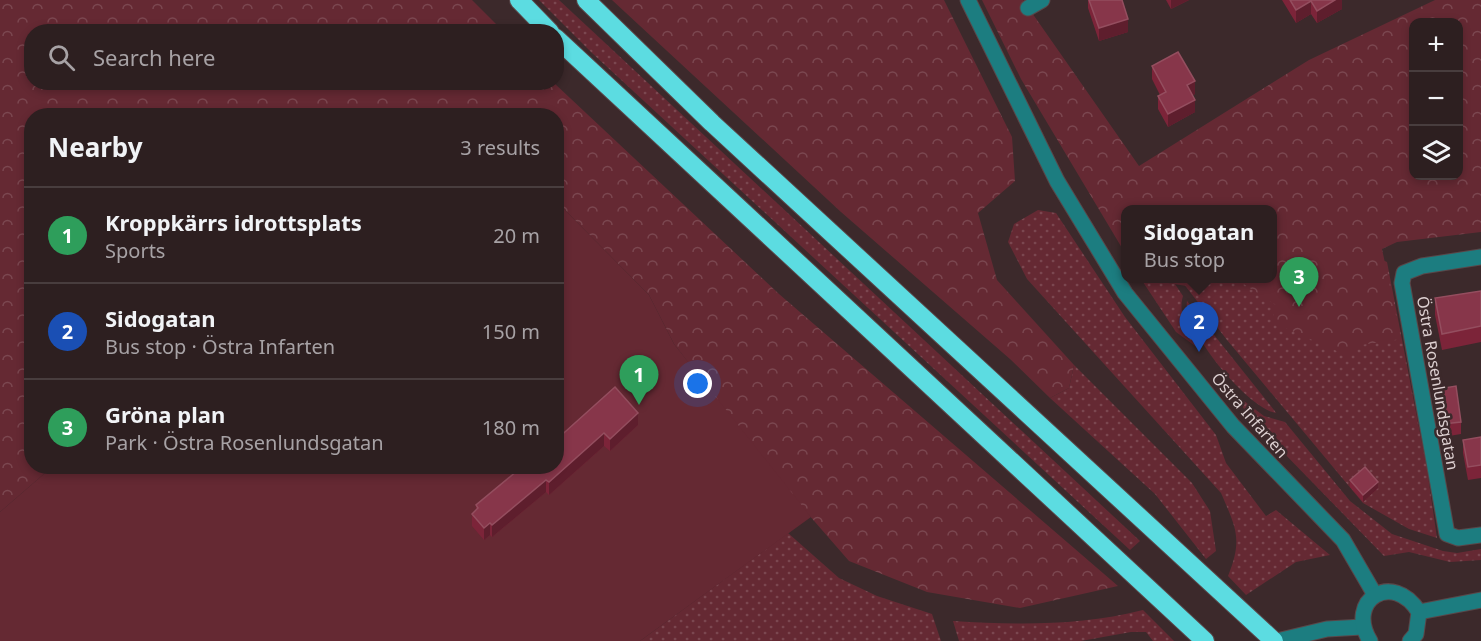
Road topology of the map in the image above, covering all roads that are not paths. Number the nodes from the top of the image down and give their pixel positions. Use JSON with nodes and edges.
{"nodes":[{"id":1,"x":519,"y":0,"type":"edge"},
{"id":2,"x":586,"y":0,"type":"edge"},
{"id":3,"x":968,"y":0,"type":"edge"},
{"id":4,"x":1042,"y":0,"type":"edge"},
{"id":5,"x":1028,"y":8,"type":"dead end"},
{"id":6,"x":542,"y":24,"type":"edge"},
{"id":7,"x":564,"y":46,"type":"edge"},
{"id":8,"x":1481,"y":257,"type":"edge"},
{"id":9,"x":1481,"y":535,"type":"edge"},
{"id":10,"x":1375,"y":595,"type":"junction"},
{"id":11,"x":1481,"y":600,"type":"edge"},
{"id":12,"x":1419,"y":612,"type":"junction"},
{"id":13,"x":1362,"y":627,"type":"junction"},
{"id":14,"x":1205,"y":641,"type":"edge"},
{"id":15,"x":1276,"y":641,"type":"edge"},
{"id":16,"x":1370,"y":641,"type":"edge"},
{"id":17,"x":1410,"y":641,"type":"edge"}],
"edges":[{"from":1,"to":6,"type":"highway"},
{"from":2,"to":15,"type":"highway"},
{"from":3,"to":10,"type":"street","name":"Östra Infarten"},
{"from":4,"to":5,"type":"street"},
{"from":7,"to":14,"type":"highway"},
{"from":8,"to":9,"type":"street","name":"Östra Rosenlundsgatan"},
{"from":10,"to":12,"type":"street"},
{"from":10,"to":13,"type":"street"},
{"from":11,"to":12,"type":"street"},
{"from":12,"to":17,"type":"street"},
{"from":13,"to":15,"type":"street"},
{"from":13,"to":16,"type":"street"}]}
